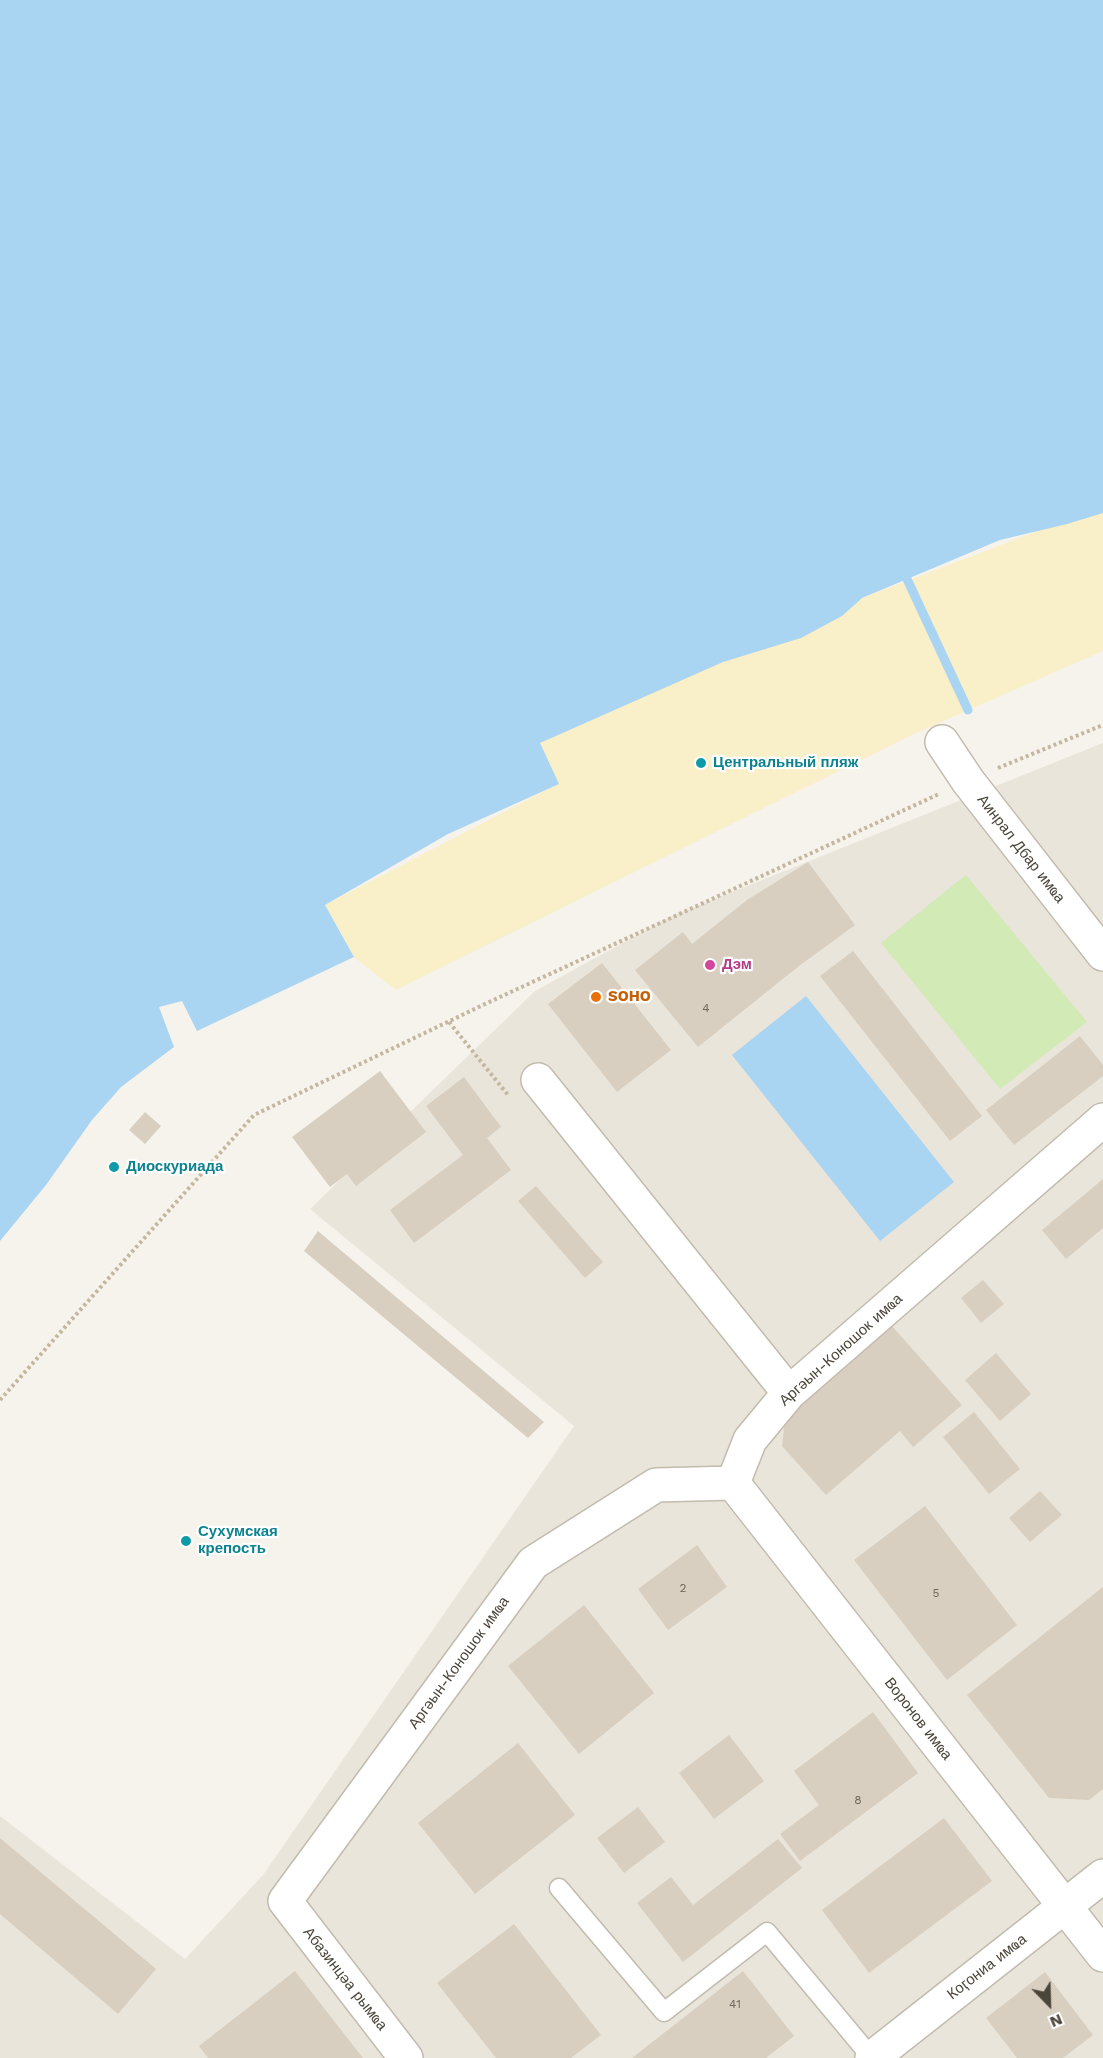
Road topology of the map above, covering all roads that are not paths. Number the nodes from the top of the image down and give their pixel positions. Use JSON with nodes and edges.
{"nodes":[{"id":1,"x":942,"y":742,"type":"dead end"},
{"id":2,"x":1103,"y":954,"type":"edge"},
{"id":3,"x":538,"y":1080,"type":"dead end"},
{"id":4,"x":1103,"y":1120,"type":"edge"},
{"id":5,"x":789,"y":1393,"type":"junction"},
{"id":6,"x":733,"y":1483,"type":"junction"},
{"id":7,"x":1103,"y":1876,"type":"edge"},
{"id":8,"x":560,"y":1888,"type":"dead end"},
{"id":9,"x":285,"y":1900,"type":"joint"},
{"id":10,"x":1064,"y":1906,"type":"junction"},
{"id":11,"x":1103,"y":1955,"type":"edge"},
{"id":12,"x":406,"y":2058,"type":"edge"},
{"id":13,"x":872,"y":2058,"type":"edge"}],
"edges":[{"from":1,"to":2,"type":"street","name":"Аинрал Дбар имҩа"},
{"from":3,"to":5,"type":"street"},
{"from":4,"to":5,"type":"street","name":"Аргәын-Коношок имҩа"},
{"from":5,"to":6,"type":"street","name":"Аргәын-Коношок имҩа"},
{"from":6,"to":9,"type":"street","name":"Аргәын-Коношок имҩа"},
{"from":6,"to":10,"type":"street","name":"Воронов имҩа"},
{"from":7,"to":10,"type":"street","name":"Коӷониа имҩа"},
{"from":8,"to":13,"type":"lane"},
{"from":9,"to":12,"type":"street","name":"Абазинцәа рымҩа"},
{"from":10,"to":11,"type":"street","name":"Воронов имҩа"},
{"from":10,"to":13,"type":"street","name":"Коӷониа имҩа"}]}
